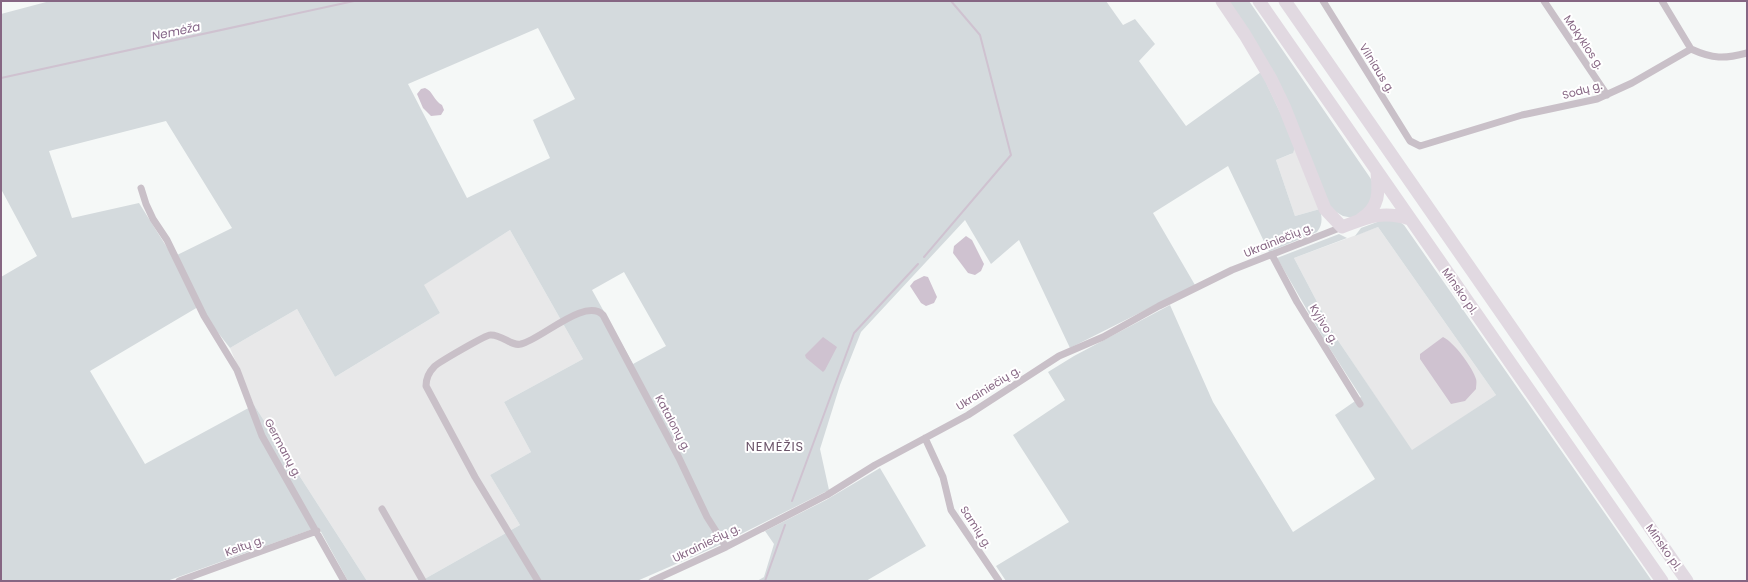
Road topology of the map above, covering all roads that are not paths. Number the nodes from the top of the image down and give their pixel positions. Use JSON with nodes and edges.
{"nodes":[{"id":1,"x":1222,"y":1,"type":"edge"},
{"id":2,"x":1259,"y":1,"type":"edge"},
{"id":3,"x":1284,"y":1,"type":"edge"},
{"id":4,"x":1323,"y":1,"type":"edge"},
{"id":5,"x":1544,"y":1,"type":"edge"},
{"id":6,"x":1662,"y":1,"type":"edge"},
{"id":7,"x":1691,"y":49,"type":"junction"},
{"id":8,"x":1747,"y":53,"type":"edge"},
{"id":9,"x":1607,"y":96,"type":"junction"},
{"id":10,"x":1414,"y":144,"type":"joint"},
{"id":11,"x":1376,"y":170,"type":"junction"},
{"id":12,"x":142,"y":188,"type":"dead end"},
{"id":13,"x":1410,"y":219,"type":"junction"},
{"id":14,"x":1360,"y":220,"type":"junction"},
{"id":15,"x":1342,"y":227,"type":"junction"},
{"id":16,"x":1272,"y":255,"type":"junction"},
{"id":17,"x":1360,"y":404,"type":"dead end"},
{"id":18,"x":925,"y":438,"type":"junction"},
{"id":19,"x":382,"y":509,"type":"dead end"},
{"id":20,"x":317,"y":531,"type":"junction"},
{"id":21,"x":726,"y":547,"type":"junction"},
{"id":22,"x":179,"y":581,"type":"edge"},
{"id":23,"x":344,"y":581,"type":"edge"},
{"id":24,"x":423,"y":581,"type":"edge"},
{"id":25,"x":538,"y":581,"type":"edge"},
{"id":26,"x":652,"y":581,"type":"edge"},
{"id":27,"x":999,"y":581,"type":"edge"},
{"id":28,"x":1662,"y":581,"type":"edge"},
{"id":29,"x":1687,"y":581,"type":"edge"}],
"edges":[{"from":1,"to":15,"type":"highway"},
{"from":2,"to":11,"type":"highway","name":"Minsko pl."},
{"from":3,"to":29,"type":"highway","name":"Minsko pl."},
{"from":4,"to":10,"type":"street","name":"Vilniaus g."},
{"from":5,"to":9,"type":"street","name":"Mokyklos g."},
{"from":6,"to":7,"type":"street"},
{"from":7,"to":8,"type":"street"},
{"from":7,"to":9,"type":"street","name":"Sodų g."},
{"from":9,"to":10,"type":"street","name":"Sodų g."},
{"from":11,"to":13,"type":"highway","name":"Minsko pl."},
{"from":11,"to":14,"type":"highway"},
{"from":12,"to":20,"type":"street","name":"Germanų g."},
{"from":13,"to":14,"type":"highway"},
{"from":13,"to":28,"type":"highway","name":"Minsko pl."},
{"from":14,"to":15,"type":"highway"},
{"from":15,"to":16,"type":"street","name":"Ukrainiečių g."},
{"from":16,"to":17,"type":"street","name":"Kyjivo g."},
{"from":16,"to":18,"type":"street","name":"Ukrainiečių g."},
{"from":18,"to":21,"type":"street","name":"Ukrainiečių g."},
{"from":18,"to":27,"type":"street","name":"Samių g."},
{"from":19,"to":24,"type":"street"},
{"from":20,"to":22,"type":"street","name":"Keltų g."},
{"from":20,"to":23,"type":"street","name":"Germanų g."},
{"from":21,"to":25,"type":"street","name":"Katalonų g."},
{"from":21,"to":26,"type":"street","name":"Ukrainiečių g."}]}
